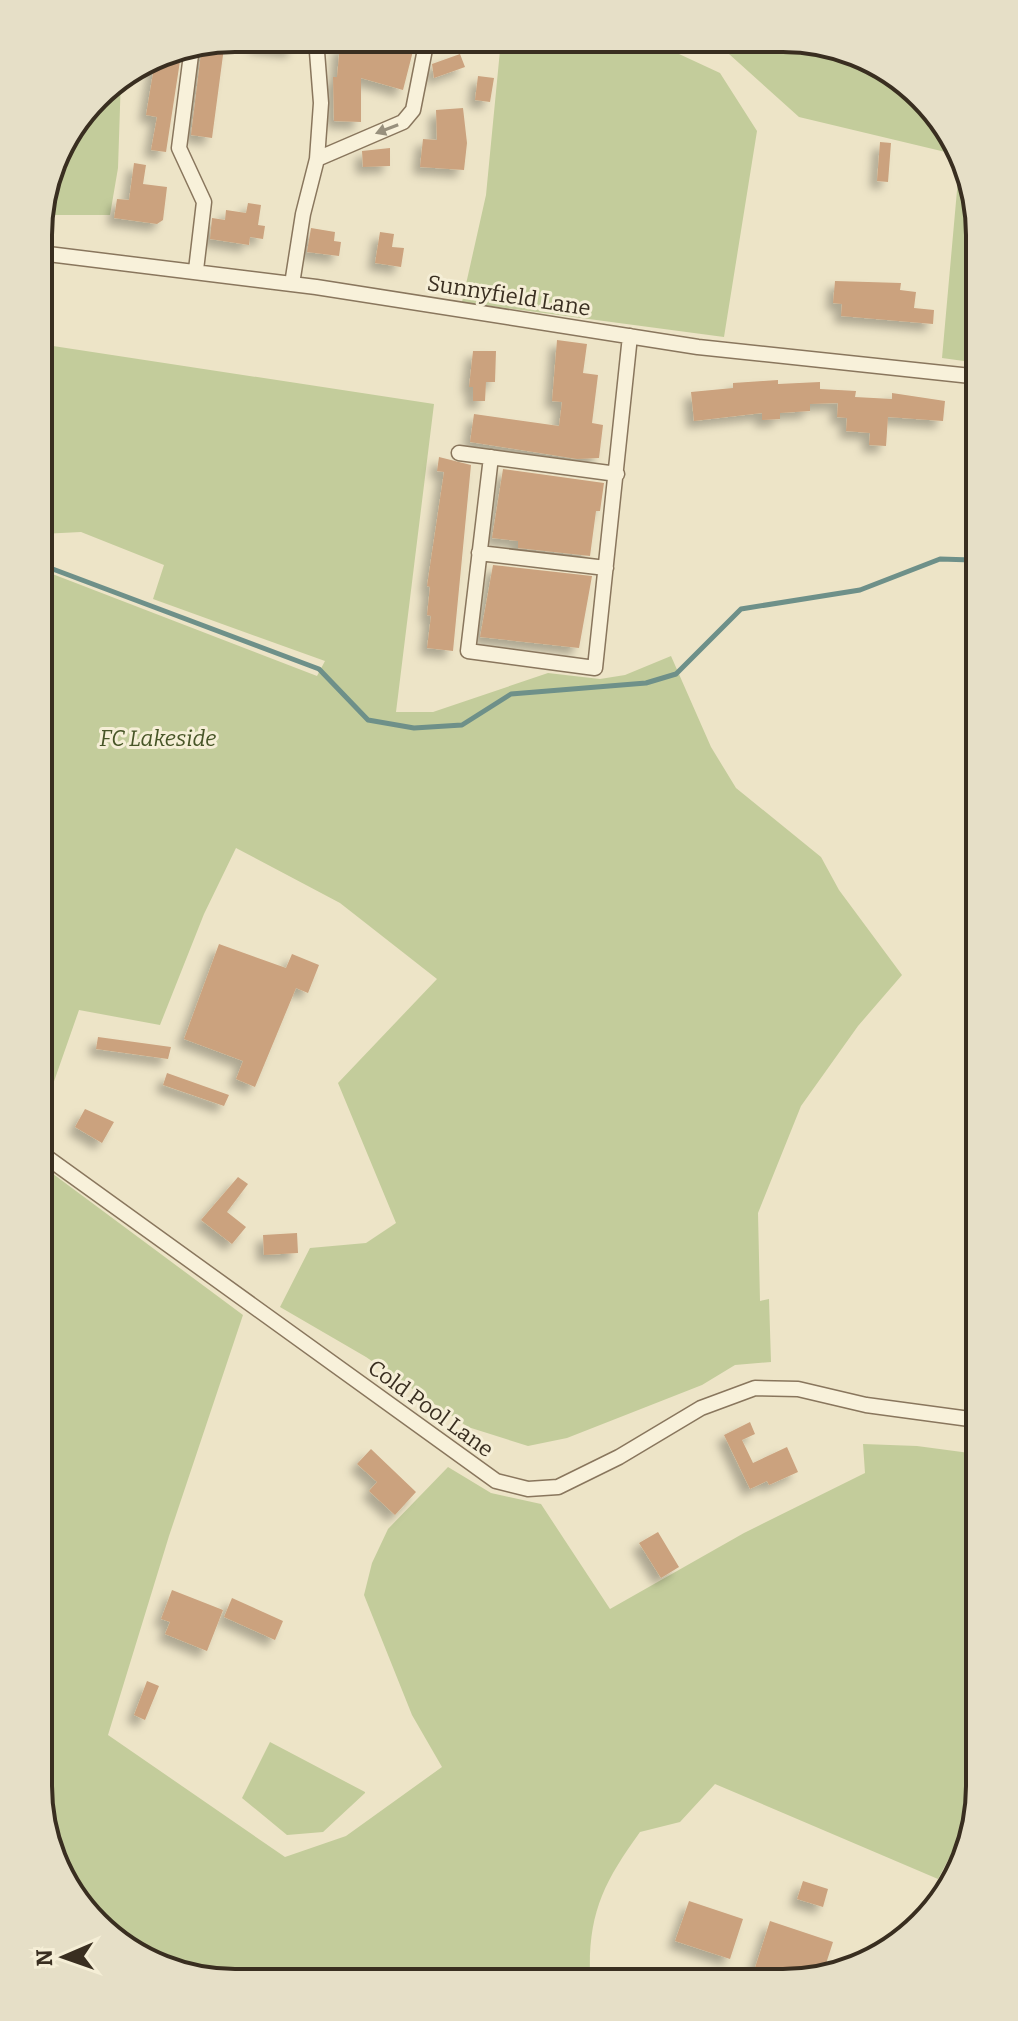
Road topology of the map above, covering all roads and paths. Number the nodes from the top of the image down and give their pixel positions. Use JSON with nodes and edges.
{"nodes":[{"id":1,"x":317,"y":52,"type":"edge"},
{"id":2,"x":424,"y":52,"type":"edge"},
{"id":3,"x":191,"y":57,"type":"edge"},
{"id":4,"x":317,"y":159,"type":"junction"},
{"id":5,"x":52,"y":254,"type":"edge"},
{"id":6,"x":196,"y":270,"type":"junction"},
{"id":7,"x":292,"y":284,"type":"junction"},
{"id":8,"x":630,"y":336,"type":"junction"},
{"id":9,"x":966,"y":375,"type":"edge"},
{"id":10,"x":459,"y":453,"type":"dead end"},
{"id":11,"x":491,"y":457,"type":"junction"},
{"id":12,"x":617,"y":474,"type":"junction"},
{"id":13,"x":479,"y":553,"type":"junction"},
{"id":14,"x":606,"y":568,"type":"junction"},
{"id":15,"x":52,"y":1161,"type":"edge"},
{"id":16,"x":966,"y":1419,"type":"edge"}],
"edges":[{"from":1,"to":4,"type":"street"},
{"from":2,"to":4,"type":"street","one_way":true},
{"from":3,"to":6,"type":"street"},
{"from":4,"to":7,"type":"street"},
{"from":5,"to":6,"type":"street","name":"Sunnyfield Lane"},
{"from":6,"to":7,"type":"street","name":"Sunnyfield Lane"},
{"from":7,"to":8,"type":"street","name":"Sunnyfield Lane"},
{"from":8,"to":9,"type":"street","name":"Sunnyfield Lane"},
{"from":8,"to":12,"type":"street"},
{"from":10,"to":11,"type":"street"},
{"from":11,"to":12,"type":"street"},
{"from":11,"to":13,"type":"street"},
{"from":12,"to":14,"type":"street"},
{"from":13,"to":14,"type":"street"},
{"from":13,"to":14,"type":"street"},
{"from":15,"to":16,"type":"street","name":"Cold Pool Lane"}]}
